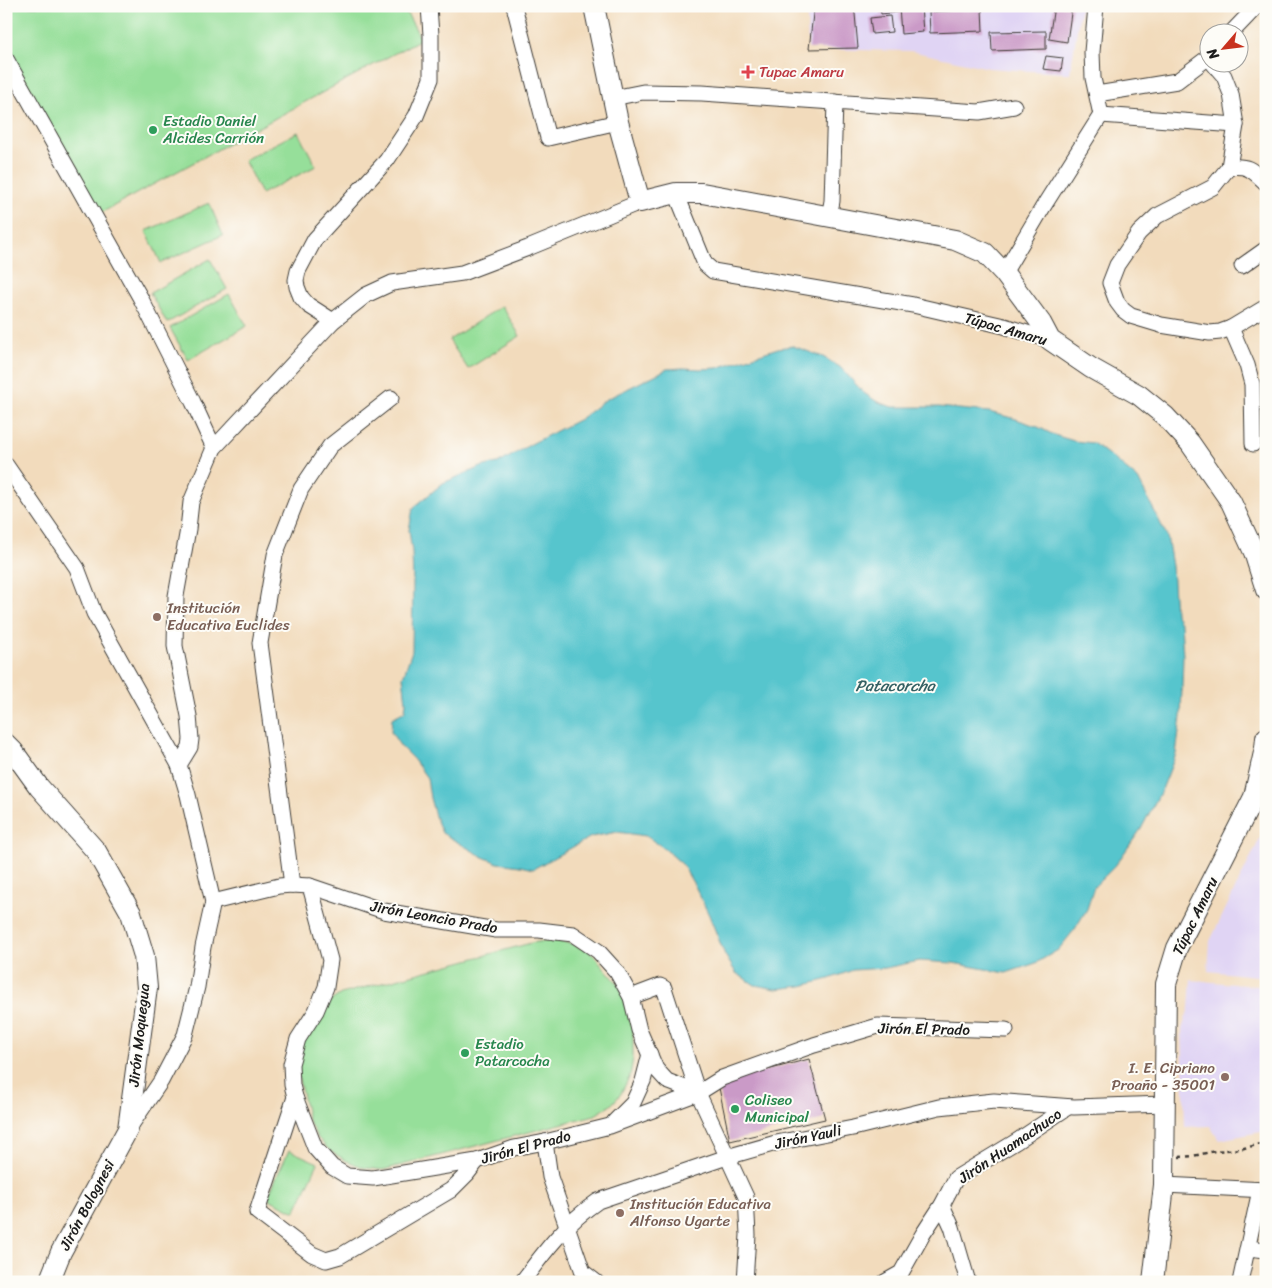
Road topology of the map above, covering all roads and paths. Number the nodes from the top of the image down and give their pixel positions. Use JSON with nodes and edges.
{"nodes":[{"id":1,"x":429,"y":6,"type":"edge"},
{"id":2,"x":514,"y":6,"type":"edge"},
{"id":3,"x":594,"y":6,"type":"edge"},
{"id":4,"x":1096,"y":6,"type":"edge"},
{"id":5,"x":1257,"y":6,"type":"edge"},
{"id":6,"x":1242,"y":22,"type":"edge"},
{"id":7,"x":7,"y":62,"type":"edge"},
{"id":8,"x":1200,"y":66,"type":"edge"},
{"id":9,"x":1221,"y":72,"type":"edge"},
{"id":10,"x":1097,"y":94,"type":"junction"},
{"id":11,"x":613,"y":98,"type":"junction"},
{"id":12,"x":835,"y":102,"type":"junction"},
{"id":13,"x":1014,"y":106,"type":"dead end"},
{"id":14,"x":1101,"y":115,"type":"junction"},
{"id":15,"x":618,"y":122,"type":"junction"},
{"id":16,"x":1236,"y":125,"type":"junction"},
{"id":17,"x":1229,"y":167,"type":"junction"},
{"id":18,"x":1266,"y":183,"type":"edge"},
{"id":19,"x":676,"y":193,"type":"junction"},
{"id":20,"x":640,"y":202,"type":"junction"},
{"id":21,"x":830,"y":217,"type":"junction"},
{"id":22,"x":1266,"y":249,"type":"edge"},
{"id":23,"x":1242,"y":266,"type":"dead end"},
{"id":24,"x":1004,"y":273,"type":"junction"},
{"id":25,"x":1266,"y":307,"type":"edge"},
{"id":26,"x":333,"y":321,"type":"junction"},
{"id":27,"x":1231,"y":328,"type":"junction"},
{"id":28,"x":1050,"y":340,"type":"junction"},
{"id":29,"x":391,"y":398,"type":"dead end"},
{"id":30,"x":1253,"y":444,"type":"dead end"},
{"id":31,"x":214,"y":448,"type":"junction"},
{"id":32,"x":6,"y":465,"type":"edge"},
{"id":33,"x":1266,"y":590,"type":"edge"},
{"id":34,"x":1266,"y":738,"type":"edge"},
{"id":35,"x":6,"y":744,"type":"edge"},
{"id":36,"x":179,"y":765,"type":"junction"},
{"id":37,"x":292,"y":885,"type":"junction"},
{"id":38,"x":310,"y":886,"type":"junction"},
{"id":39,"x":213,"y":902,"type":"junction"},
{"id":40,"x":631,"y":997,"type":"junction"},
{"id":41,"x":1006,"y":1030,"type":"dead end"},
{"id":42,"x":650,"y":1054,"type":"junction"},
{"id":43,"x":698,"y":1093,"type":"junction"},
{"id":44,"x":295,"y":1097,"type":"junction"},
{"id":45,"x":1165,"y":1104,"type":"junction"},
{"id":46,"x":1068,"y":1106,"type":"junction"},
{"id":47,"x":610,"y":1126,"type":"junction"},
{"id":48,"x":128,"y":1129,"type":"junction"},
{"id":49,"x":545,"y":1142,"type":"junction"},
{"id":50,"x":1266,"y":1144,"type":"edge"},
{"id":51,"x":727,"y":1157,"type":"junction"},
{"id":52,"x":1164,"y":1157,"type":"junction"},
{"id":53,"x":477,"y":1160,"type":"junction"},
{"id":54,"x":1164,"y":1185,"type":"junction"},
{"id":55,"x":1263,"y":1190,"type":"edge"},
{"id":56,"x":942,"y":1205,"type":"junction"},
{"id":57,"x":568,"y":1227,"type":"junction"},
{"id":58,"x":1248,"y":1248,"type":"junction"},
{"id":59,"x":1266,"y":1250,"type":"edge"},
{"id":60,"x":49,"y":1282,"type":"edge"},
{"id":61,"x":522,"y":1282,"type":"edge"},
{"id":62,"x":596,"y":1282,"type":"edge"},
{"id":63,"x":745,"y":1282,"type":"edge"},
{"id":64,"x":885,"y":1282,"type":"edge"},
{"id":65,"x":968,"y":1282,"type":"edge"},
{"id":66,"x":1153,"y":1282,"type":"edge"},
{"id":67,"x":1240,"y":1282,"type":"edge"}],
"edges":[{"from":1,"to":26,"type":"street"},
{"from":2,"to":15,"type":"street"},
{"from":3,"to":11,"type":"street"},
{"from":4,"to":10,"type":"street"},
{"from":5,"to":6,"type":"street"},
{"from":7,"to":31,"type":"street"},
{"from":8,"to":10,"type":"street"},
{"from":9,"to":16,"type":"street"},
{"from":10,"to":14,"type":"street"},
{"from":11,"to":12,"type":"street"},
{"from":11,"to":15,"type":"street"},
{"from":12,"to":13,"type":"street"},
{"from":12,"to":21,"type":"street"},
{"from":14,"to":16,"type":"street"},
{"from":14,"to":24,"type":"street"},
{"from":15,"to":20,"type":"street"},
{"from":16,"to":17,"type":"street"},
{"from":17,"to":18,"type":"street"},
{"from":17,"to":27,"type":"street"},
{"from":19,"to":20,"type":"street"},
{"from":19,"to":21,"type":"street"},
{"from":19,"to":28,"type":"street","name":"Túpac Amaru"},
{"from":20,"to":26,"type":"street"},
{"from":21,"to":24,"type":"street"},
{"from":22,"to":23,"type":"street"},
{"from":24,"to":28,"type":"street"},
{"from":25,"to":27,"type":"street"},
{"from":26,"to":31,"type":"street"},
{"from":27,"to":30,"type":"street"},
{"from":28,"to":33,"type":"street","name":"Túpac Amaru"},
{"from":29,"to":37,"type":"street"},
{"from":31,"to":36,"type":"street"},
{"from":32,"to":36,"type":"street"},
{"from":34,"to":45,"type":"street","name":"Túpac Amaru"},
{"from":35,"to":48,"type":"street","name":"Jirón Moquegua"},
{"from":36,"to":39,"type":"street"},
{"from":37,"to":38,"type":"street","name":"Jirón Leoncio Prado"},
{"from":37,"to":39,"type":"street","name":"Jirón Leoncio Prado"},
{"from":38,"to":40,"type":"street","name":"Jirón Leoncio Prado"},
{"from":38,"to":44,"type":"street","name":"Jirón El Prado"},
{"from":39,"to":48,"type":"street"},
{"from":40,"to":42,"type":"street","name":"Jirón Leoncio Prado"},
{"from":40,"to":43,"type":"street"},
{"from":41,"to":43,"type":"street","name":"Jirón El Prado"},
{"from":42,"to":43,"type":"street","name":"Jirón Leoncio Prado"},
{"from":42,"to":47,"type":"street"},
{"from":43,"to":47,"type":"street","name":"Jirón El Prado"},
{"from":43,"to":51,"type":"street"},
{"from":44,"to":53,"type":"street","name":"Jirón El Prado"},
{"from":44,"to":53,"type":"street"},
{"from":45,"to":46,"type":"street","name":"Jirón Yauli"},
{"from":45,"to":52,"type":"street","name":"Túpac Amaru"},
{"from":46,"to":51,"type":"street","name":"Jirón Yauli"},
{"from":46,"to":56,"type":"street","name":"Jirón Huamachuco"},
{"from":47,"to":49,"type":"street","name":"Jirón El Prado"},
{"from":48,"to":60,"type":"street","name":"Jirón Bolognesi"},
{"from":49,"to":53,"type":"street","name":"Jirón El Prado"},
{"from":49,"to":57,"type":"street"},
{"from":50,"to":52,"type":"path"},
{"from":51,"to":57,"type":"street","name":"Jirón Yauli"},
{"from":51,"to":63,"type":"street"},
{"from":52,"to":54,"type":"street","name":"Túpac Amaru"},
{"from":54,"to":55,"type":"street"},
{"from":54,"to":66,"type":"street","name":"Túpac Amaru"},
{"from":55,"to":58,"type":"street"},
{"from":56,"to":64,"type":"street","name":"Jirón Huamachuco"},
{"from":56,"to":65,"type":"street"},
{"from":57,"to":61,"type":"street","name":"Jirón Yauli"},
{"from":57,"to":62,"type":"street"},
{"from":58,"to":59,"type":"street"},
{"from":58,"to":67,"type":"street"}]}
